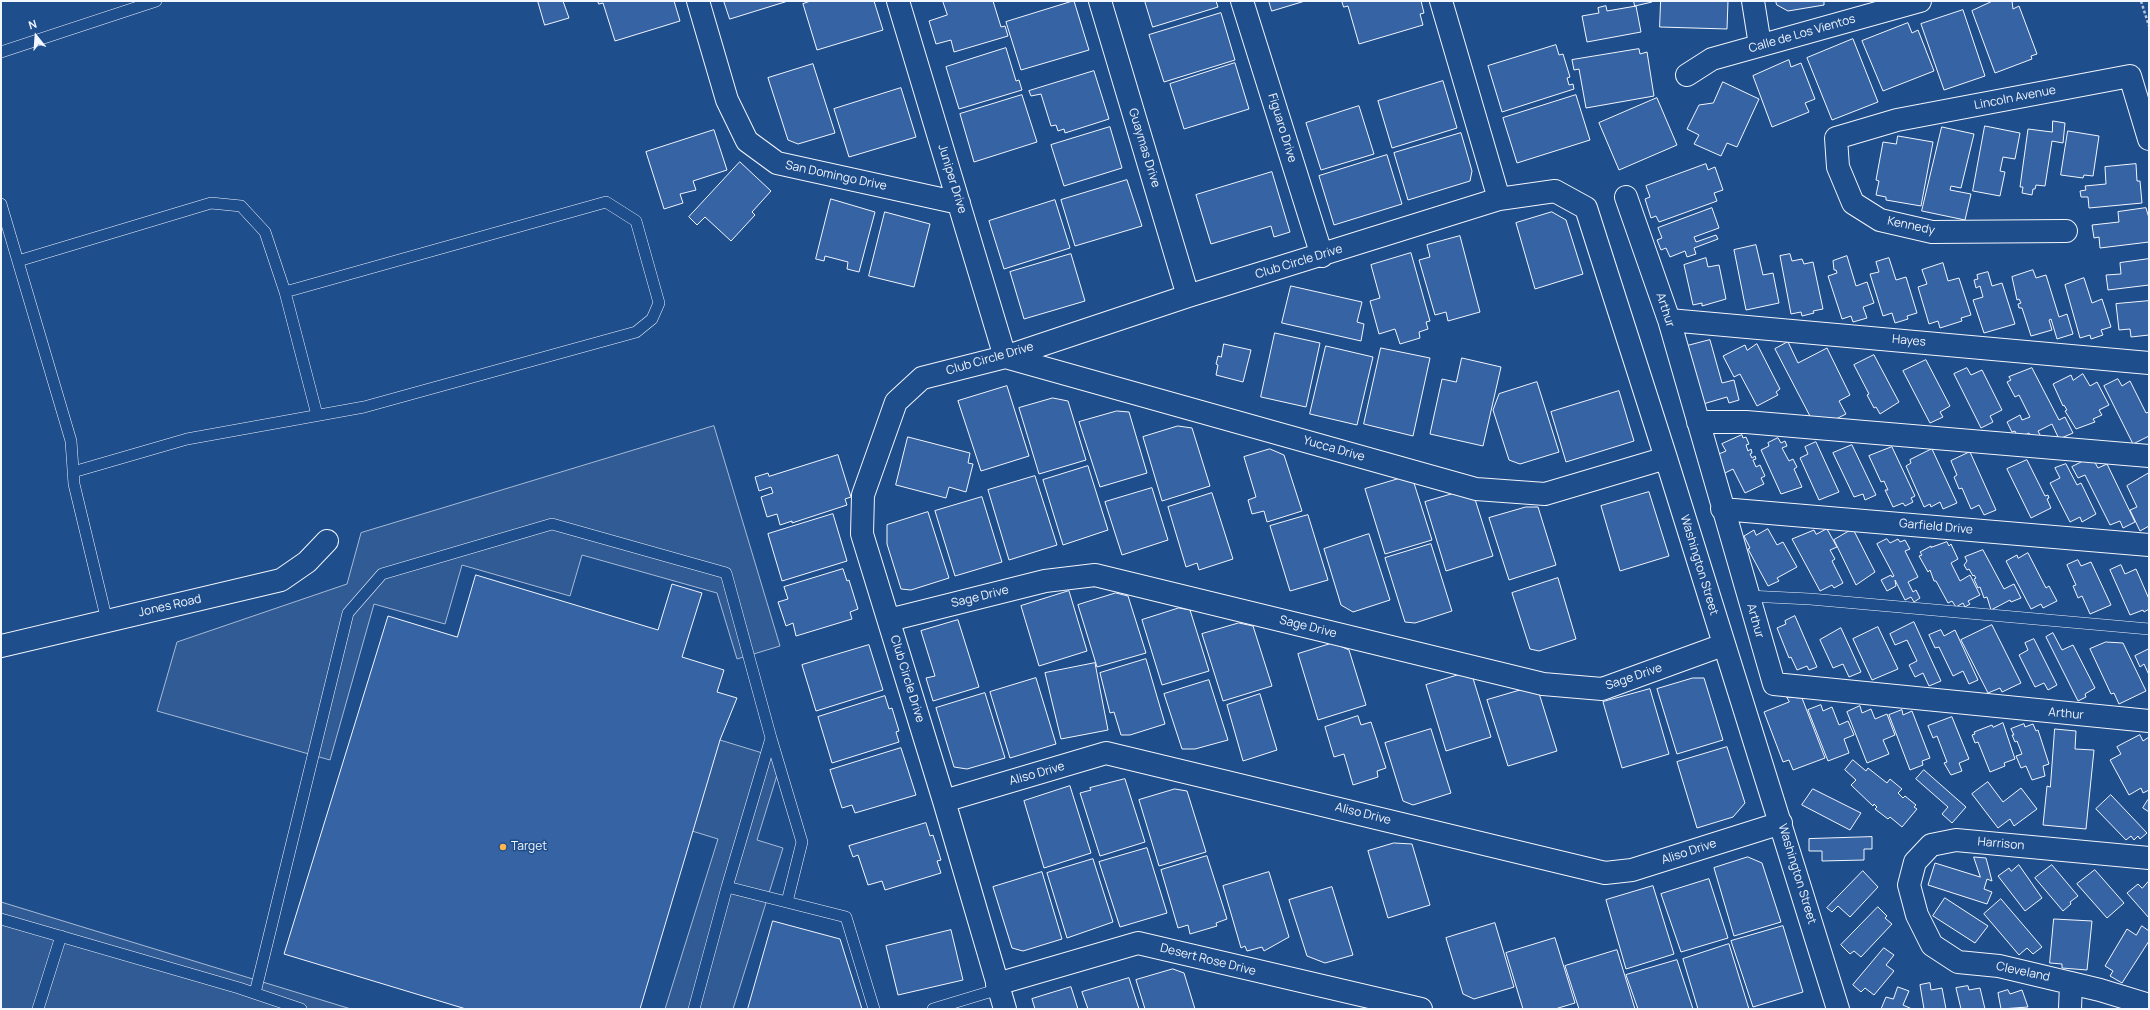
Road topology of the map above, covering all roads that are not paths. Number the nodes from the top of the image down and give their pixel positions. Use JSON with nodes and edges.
{"nodes":[{"id":1,"x":156,"y":1,"type":"edge"},
{"id":2,"x":698,"y":1,"type":"edge"},
{"id":3,"x":898,"y":1,"type":"edge"},
{"id":4,"x":1100,"y":1,"type":"edge"},
{"id":5,"x":1242,"y":1,"type":"edge"},
{"id":6,"x":1441,"y":1,"type":"edge"},
{"id":7,"x":1753,"y":1,"type":"edge"},
{"id":8,"x":1920,"y":1,"type":"edge"},
{"id":9,"x":1760,"y":45,"type":"junction"},
{"id":10,"x":1,"y":52,"type":"edge"},
{"id":11,"x":1687,"y":74,"type":"dead end"},
{"id":12,"x":1836,"y":138,"type":"joint"},
{"id":13,"x":2149,"y":139,"type":"edge"},
{"id":14,"x":1626,"y":197,"type":"dead end"},
{"id":15,"x":1499,"y":199,"type":"junction"},
{"id":16,"x":959,"y":203,"type":"junction"},
{"id":17,"x":1,"y":204,"type":"edge"},
{"id":18,"x":2066,"y":231,"type":"dead end"},
{"id":19,"x":1322,"y":256,"type":"junction"},
{"id":20,"x":18,"y":261,"type":"junction"},
{"id":21,"x":285,"y":292,"type":"junction"},
{"id":22,"x":1188,"y":296,"type":"junction"},
{"id":23,"x":1669,"y":320,"type":"junction"},
{"id":24,"x":1005,"y":357,"type":"junction"},
{"id":25,"x":2149,"y":363,"type":"edge"},
{"id":26,"x":317,"y":415,"type":"junction"},
{"id":27,"x":1698,"y":422,"type":"junction"},
{"id":28,"x":2149,"y":456,"type":"edge"},
{"id":29,"x":1666,"y":458,"type":"junction"},
{"id":30,"x":73,"y":472,"type":"junction"},
{"id":31,"x":1722,"y":510,"type":"junction"},
{"id":32,"x":327,"y":541,"type":"dead end"},
{"id":33,"x":2149,"y":545,"type":"edge"},
{"id":34,"x":1748,"y":596,"type":"junction"},
{"id":35,"x":889,"y":620,"type":"junction"},
{"id":36,"x":107,"y":621,"type":"junction"},
{"id":37,"x":2149,"y":629,"type":"edge"},
{"id":38,"x":1,"y":646,"type":"edge"},
{"id":39,"x":1723,"y":646,"type":"junction"},
{"id":40,"x":2149,"y":721,"type":"edge"},
{"id":41,"x":771,"y":738,"type":"junction"},
{"id":42,"x":944,"y":801,"type":"junction"},
{"id":43,"x":1781,"y":823,"type":"junction"},
{"id":44,"x":2149,"y":858,"type":"edge"},
{"id":45,"x":727,"y":887,"type":"junction"},
{"id":46,"x":787,"y":902,"type":"junction"},
{"id":47,"x":1917,"y":915,"type":"joint"},
{"id":48,"x":1,"y":919,"type":"edge"},
{"id":49,"x":61,"y":936,"type":"junction"},
{"id":50,"x":2071,"y":983,"type":"junction"},
{"id":51,"x":255,"y":993,"type":"junction"},
{"id":52,"x":1000,"y":994,"type":"edge"},
{"id":53,"x":2149,"y":1005,"type":"edge"},
{"id":54,"x":1834,"y":1008,"type":"edge"},
{"id":55,"x":38,"y":1009,"type":"edge"},
{"id":56,"x":301,"y":1009,"type":"edge"},
{"id":57,"x":694,"y":1009,"type":"edge"},
{"id":58,"x":874,"y":1009,"type":"edge"},
{"id":59,"x":933,"y":1009,"type":"edge"},
{"id":60,"x":1421,"y":1009,"type":"edge"},
{"id":61,"x":2070,"y":1009,"type":"edge"}],
"edges":[{"from":1,"to":10,"type":"lane"},
{"from":2,"to":16,"type":"street","name":"San Domingo Drive"},
{"from":3,"to":16,"type":"street","name":"Juniper Drive"},
{"from":4,"to":22,"type":"street","name":"Guaymas Drive"},
{"from":5,"to":19,"type":"street","name":"Figuaro Drive"},
{"from":6,"to":15,"type":"street"},
{"from":7,"to":9,"type":"street"},
{"from":8,"to":9,"type":"street","name":"Calle de Los Vientos"},
{"from":9,"to":11,"type":"street","name":"Calle de Los Vientos"},
{"from":12,"to":13,"type":"street","name":"Lincoln Avenue"},
{"from":12,"to":18,"type":"street","name":"Kennedy"},
{"from":14,"to":23,"type":"street","name":"Arthur"},
{"from":15,"to":19,"type":"street","name":"Club Circle Drive"},
{"from":15,"to":29,"type":"street","name":"Washington Street"},
{"from":16,"to":24,"type":"street","name":"Juniper Drive"},
{"from":17,"to":20,"type":"lane"},
{"from":19,"to":22,"type":"street","name":"Club Circle Drive"},
{"from":20,"to":21,"type":"lane"},
{"from":20,"to":30,"type":"lane"},
{"from":21,"to":26,"type":"lane"},
{"from":21,"to":26,"type":"lane"},
{"from":22,"to":24,"type":"street","name":"Club Circle Drive"},
{"from":23,"to":25,"type":"street","name":"Hayes"},
{"from":23,"to":27,"type":"street","name":"Arthur"},
{"from":24,"to":29,"type":"street","name":"Yucca Drive"},
{"from":24,"to":35,"type":"street","name":"Club Circle Drive"},
{"from":26,"to":30,"type":"lane"},
{"from":27,"to":28,"type":"street"},
{"from":27,"to":31,"type":"street","name":"Arthur"},
{"from":29,"to":39,"type":"street","name":"Washington Street"},
{"from":30,"to":36,"type":"lane"},
{"from":31,"to":33,"type":"street","name":"Garfield Drive"},
{"from":31,"to":34,"type":"street","name":"Arthur"},
{"from":32,"to":36,"type":"street","name":"Jones Road"},
{"from":34,"to":37,"type":"lane"},
{"from":34,"to":40,"type":"street","name":"Arthur"},
{"from":35,"to":39,"type":"street","name":"Sage Drive"},
{"from":35,"to":42,"type":"street","name":"Club Circle Drive"},
{"from":36,"to":38,"type":"street","name":"Jones Road"},
{"from":39,"to":43,"type":"street","name":"Washington Street"},
{"from":41,"to":45,"type":"lane"},
{"from":41,"to":46,"type":"lane"},
{"from":41,"to":51,"type":"lane"},
{"from":42,"to":43,"type":"street","name":"Aliso Drive"},
{"from":42,"to":52,"type":"street","name":"Club Circle Drive"},
{"from":43,"to":54,"type":"street","name":"Washington Street"},
{"from":44,"to":47,"type":"street","name":"Harrison"},
{"from":45,"to":46,"type":"lane"},
{"from":45,"to":57,"type":"lane"},
{"from":46,"to":58,"type":"lane"},
{"from":47,"to":50,"type":"street","name":"Cleveland"},
{"from":48,"to":49,"type":"lane"},
{"from":49,"to":51,"type":"lane"},
{"from":49,"to":55,"type":"lane"},
{"from":50,"to":53,"type":"street","name":"Cleveland"},
{"from":50,"to":61,"type":"street"},
{"from":51,"to":56,"type":"lane"},
{"from":52,"to":59,"type":"lane"},
{"from":52,"to":60,"type":"street","name":"Desert Rose Drive"}]}
